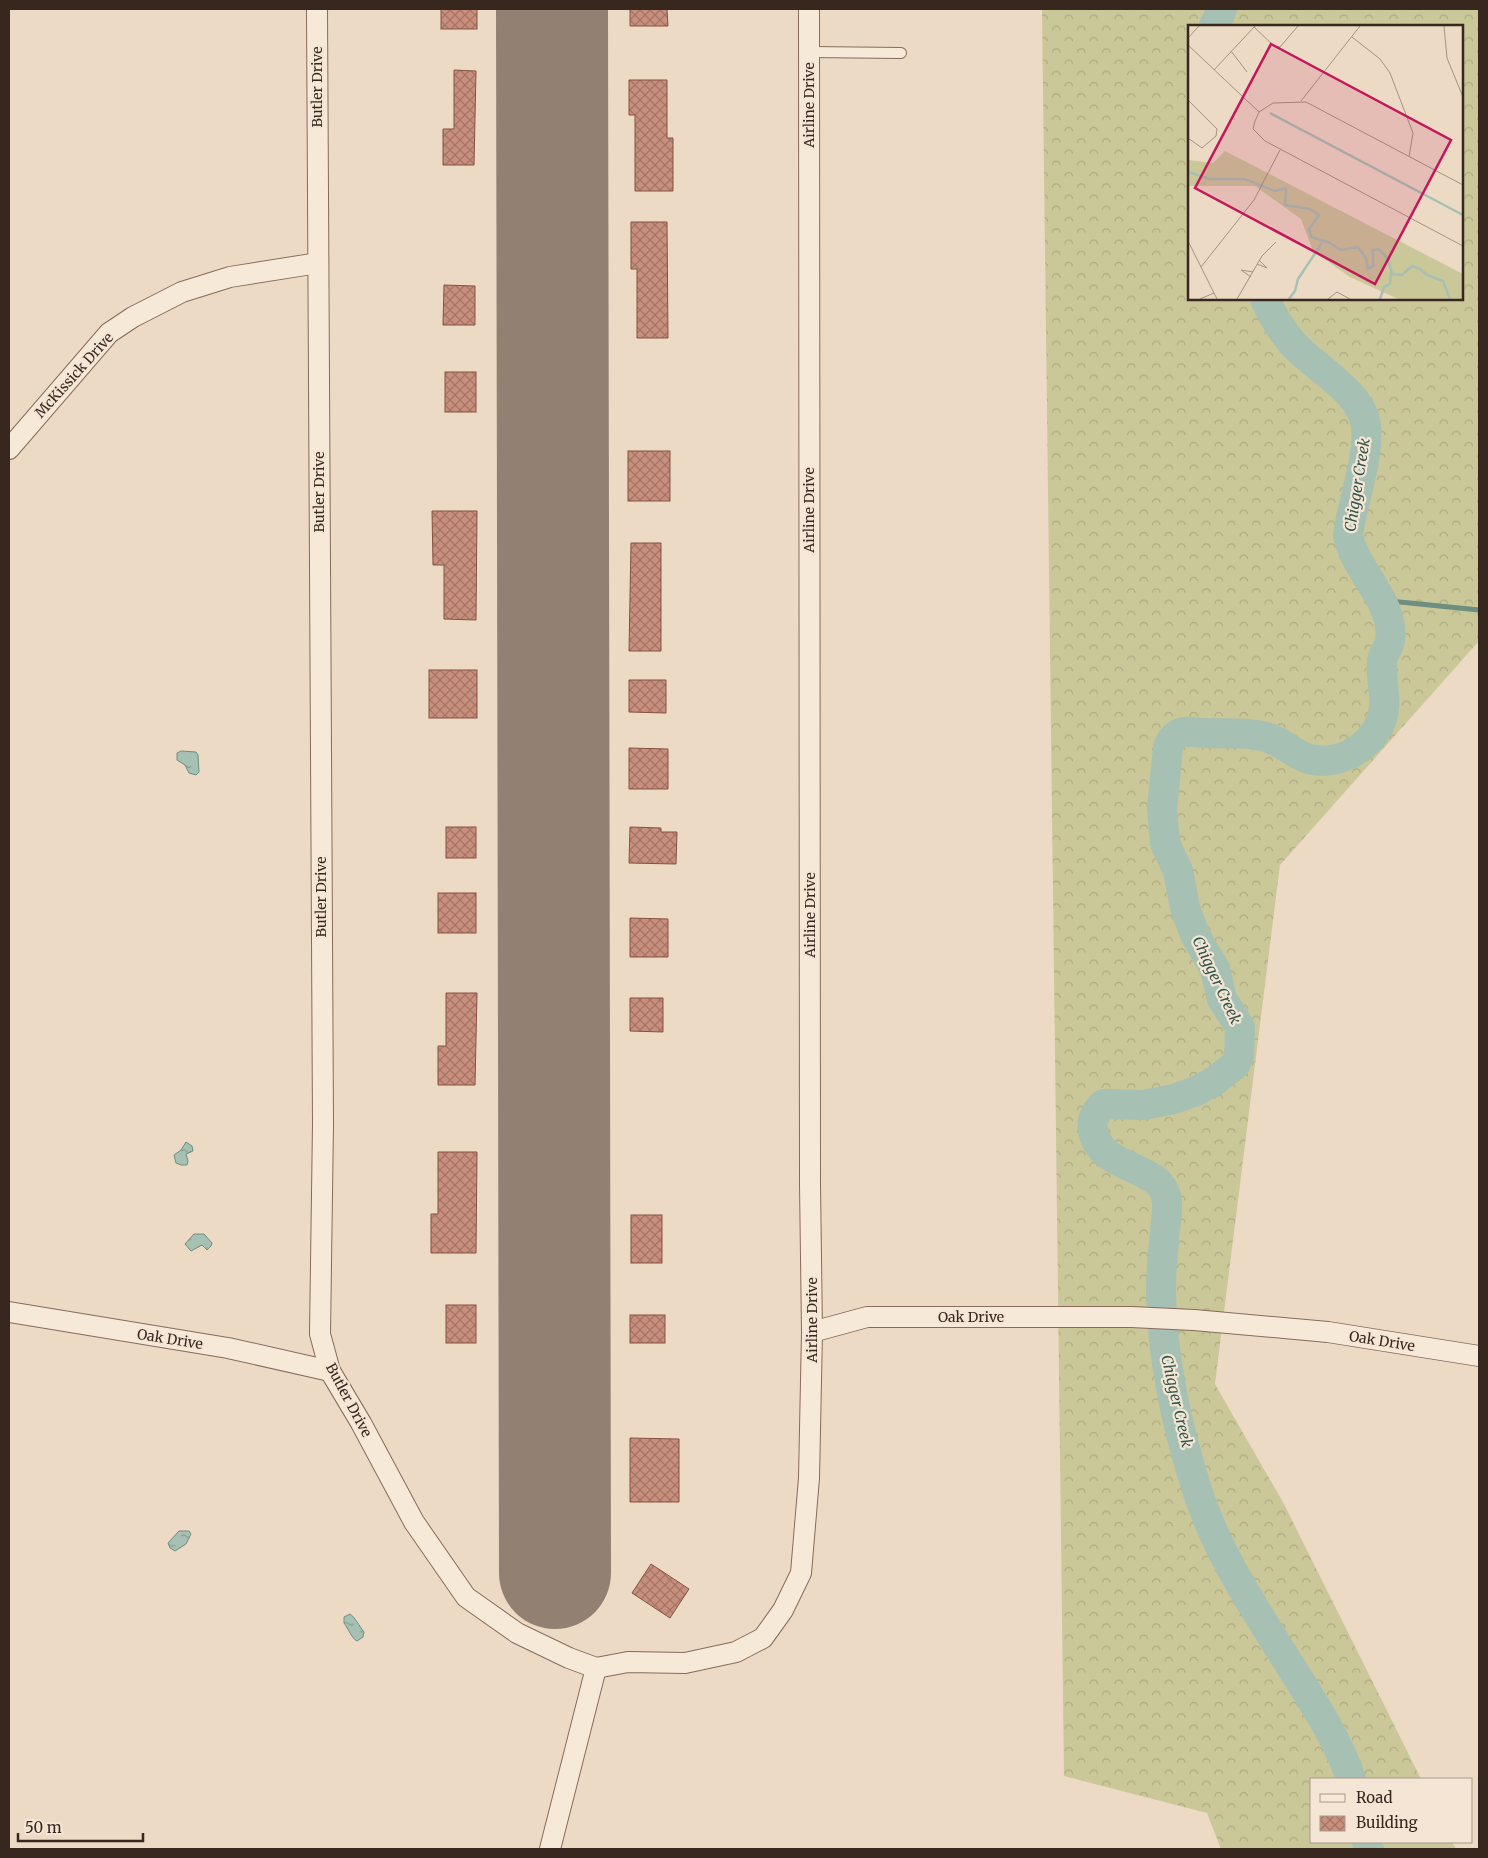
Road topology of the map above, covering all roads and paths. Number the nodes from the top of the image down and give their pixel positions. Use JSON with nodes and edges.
{"nodes":[{"id":1,"x":317,"y":9,"type":"edge"},
{"id":2,"x":809,"y":9,"type":"edge"},
{"id":3,"x":809,"y":52,"type":"junction"},
{"id":4,"x":901,"y":53,"type":"dead end"},
{"id":5,"x":318,"y":264,"type":"junction"},
{"id":6,"x":9,"y":448,"type":"edge"},
{"id":7,"x":9,"y":1312,"type":"edge"},
{"id":8,"x":812,"y":1332,"type":"junction"},
{"id":9,"x":1479,"y":1356,"type":"edge"},
{"id":10,"x":330,"y":1371,"type":"junction"},
{"id":11,"x":596,"y":1668,"type":"junction"},
{"id":12,"x":550,"y":1849,"type":"edge"}],
"edges":[{"from":1,"to":5,"type":"street","name":"Butler Drive"},
{"from":2,"to":3,"type":"street","name":"Airline Drive"},
{"from":3,"to":4,"type":"lane"},
{"from":3,"to":8,"type":"street","name":"Airline Drive"},
{"from":5,"to":6,"type":"street","name":"McKissick Drive"},
{"from":5,"to":10,"type":"street","name":"Butler Drive"},
{"from":7,"to":10,"type":"street","name":"Oak Drive"},
{"from":8,"to":9,"type":"street","name":"Oak Drive"},
{"from":8,"to":11,"type":"street","name":"Airline Drive"},
{"from":10,"to":11,"type":"street","name":"Butler Drive"},
{"from":11,"to":12,"type":"street"}]}
